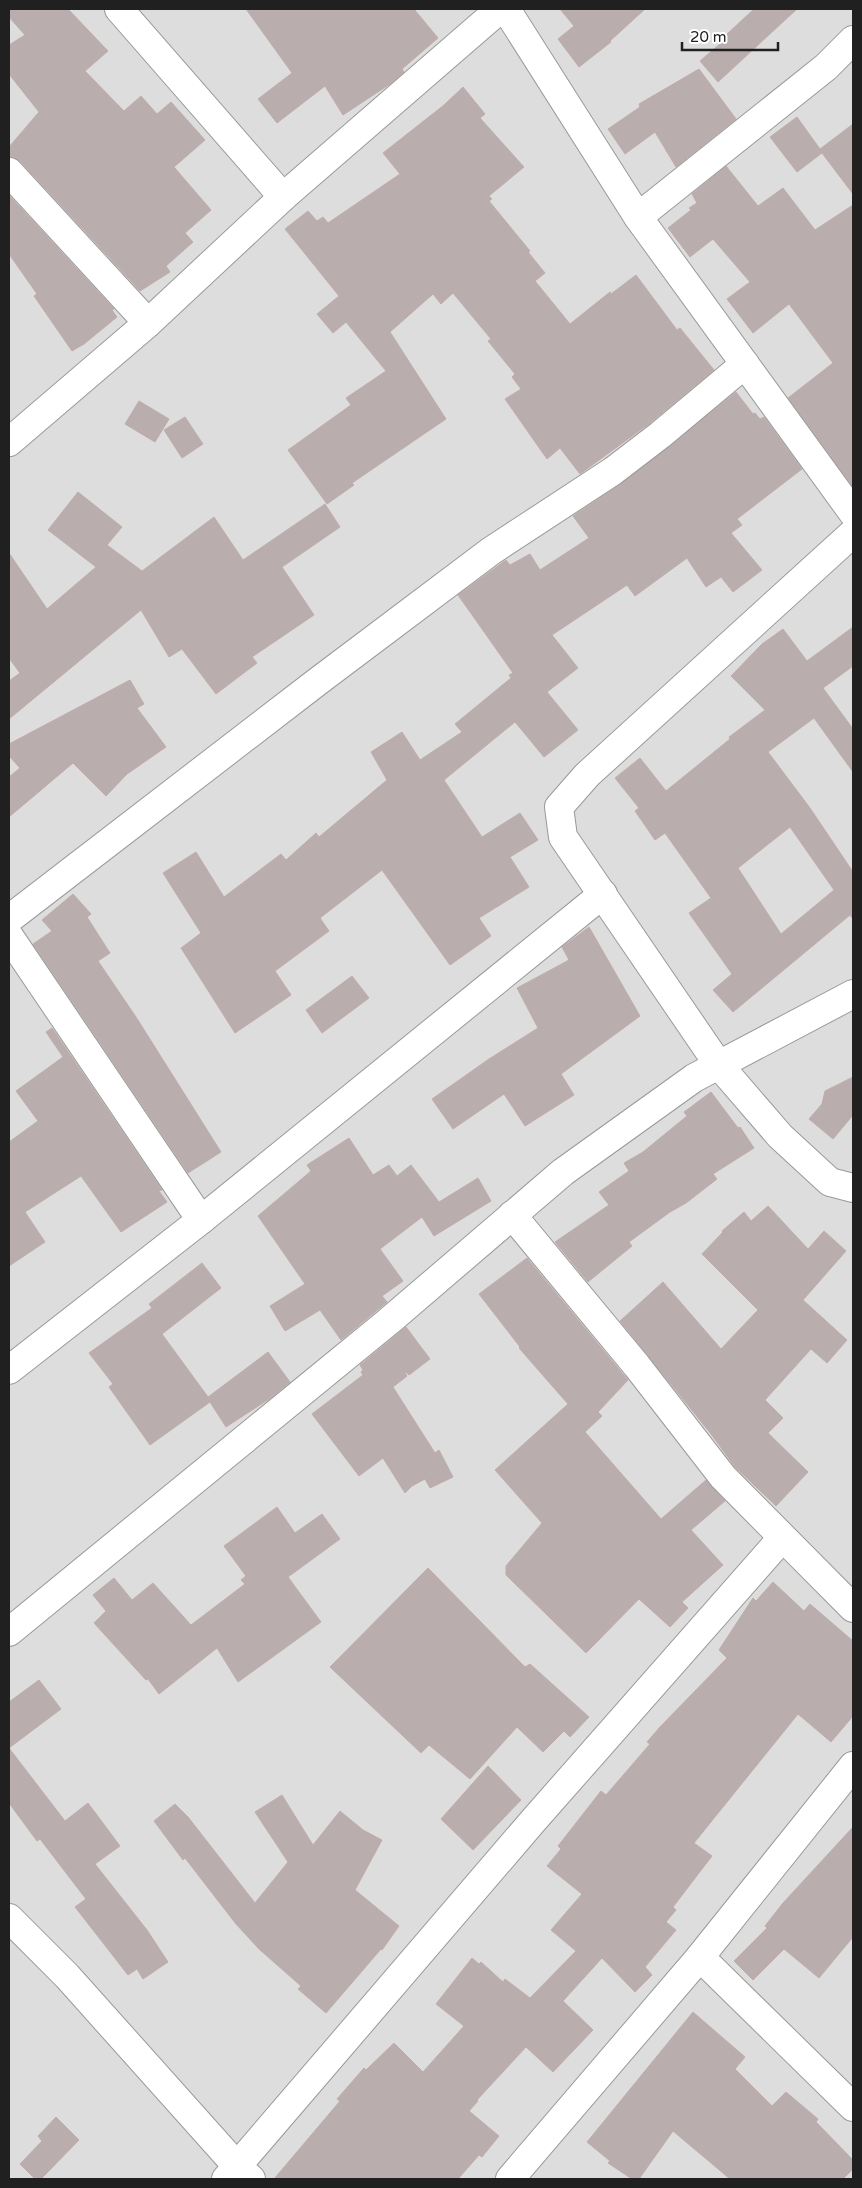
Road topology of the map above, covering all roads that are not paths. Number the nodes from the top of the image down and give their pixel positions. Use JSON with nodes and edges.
{"nodes":[{"id":1,"x":119,"y":9,"type":"edge"},
{"id":2,"x":500,"y":9,"type":"edge"},
{"id":3,"x":506,"y":9,"type":"edge"},
{"id":4,"x":853,"y":40,"type":"edge"},
{"id":5,"x":9,"y":172,"type":"edge"},
{"id":6,"x":283,"y":197,"type":"junction"},
{"id":7,"x":638,"y":217,"type":"junction"},
{"id":8,"x":148,"y":323,"type":"junction"},
{"id":9,"x":745,"y":364,"type":"junction"},
{"id":10,"x":9,"y":442,"type":"edge"},
{"id":11,"x":853,"y":513,"type":"edge"},
{"id":12,"x":853,"y":533,"type":"edge"},
{"id":13,"x":603,"y":894,"type":"junction"},
{"id":14,"x":9,"y":919,"type":"edge"},
{"id":15,"x":9,"y":936,"type":"edge"},
{"id":16,"x":853,"y":994,"type":"edge"},
{"id":17,"x":718,"y":1064,"type":"junction"},
{"id":18,"x":853,"y":1188,"type":"edge"},
{"id":19,"x":512,"y":1215,"type":"junction"},
{"id":20,"x":201,"y":1220,"type":"junction"},
{"id":21,"x":9,"y":1370,"type":"edge"},
{"id":22,"x":782,"y":1538,"type":"junction"},
{"id":23,"x":853,"y":1608,"type":"edge"},
{"id":24,"x":9,"y":1632,"type":"edge"},
{"id":25,"x":853,"y":1766,"type":"edge"},
{"id":26,"x":9,"y":1918,"type":"edge"},
{"id":27,"x":700,"y":1957,"type":"junction"},
{"id":28,"x":853,"y":2107,"type":"edge"},
{"id":29,"x":238,"y":2175,"type":"edge"},
{"id":30,"x":510,"y":2179,"type":"edge"}],
"edges":[{"from":1,"to":6,"type":"street"},
{"from":2,"to":6,"type":"street"},
{"from":3,"to":7,"type":"street"},
{"from":4,"to":7,"type":"street"},
{"from":5,"to":8,"type":"street"},
{"from":6,"to":8,"type":"street"},
{"from":7,"to":9,"type":"street"},
{"from":8,"to":10,"type":"street"},
{"from":9,"to":11,"type":"street"},
{"from":9,"to":14,"type":"street"},
{"from":12,"to":13,"type":"street"},
{"from":13,"to":17,"type":"street"},
{"from":13,"to":20,"type":"street"},
{"from":15,"to":20,"type":"street"},
{"from":16,"to":17,"type":"street"},
{"from":17,"to":18,"type":"street"},
{"from":17,"to":19,"type":"street"},
{"from":19,"to":22,"type":"street"},
{"from":19,"to":24,"type":"street"},
{"from":20,"to":21,"type":"street"},
{"from":22,"to":23,"type":"street"},
{"from":22,"to":29,"type":"street"},
{"from":25,"to":27,"type":"street"},
{"from":26,"to":29,"type":"street"},
{"from":27,"to":28,"type":"street"},
{"from":27,"to":30,"type":"street"}]}
